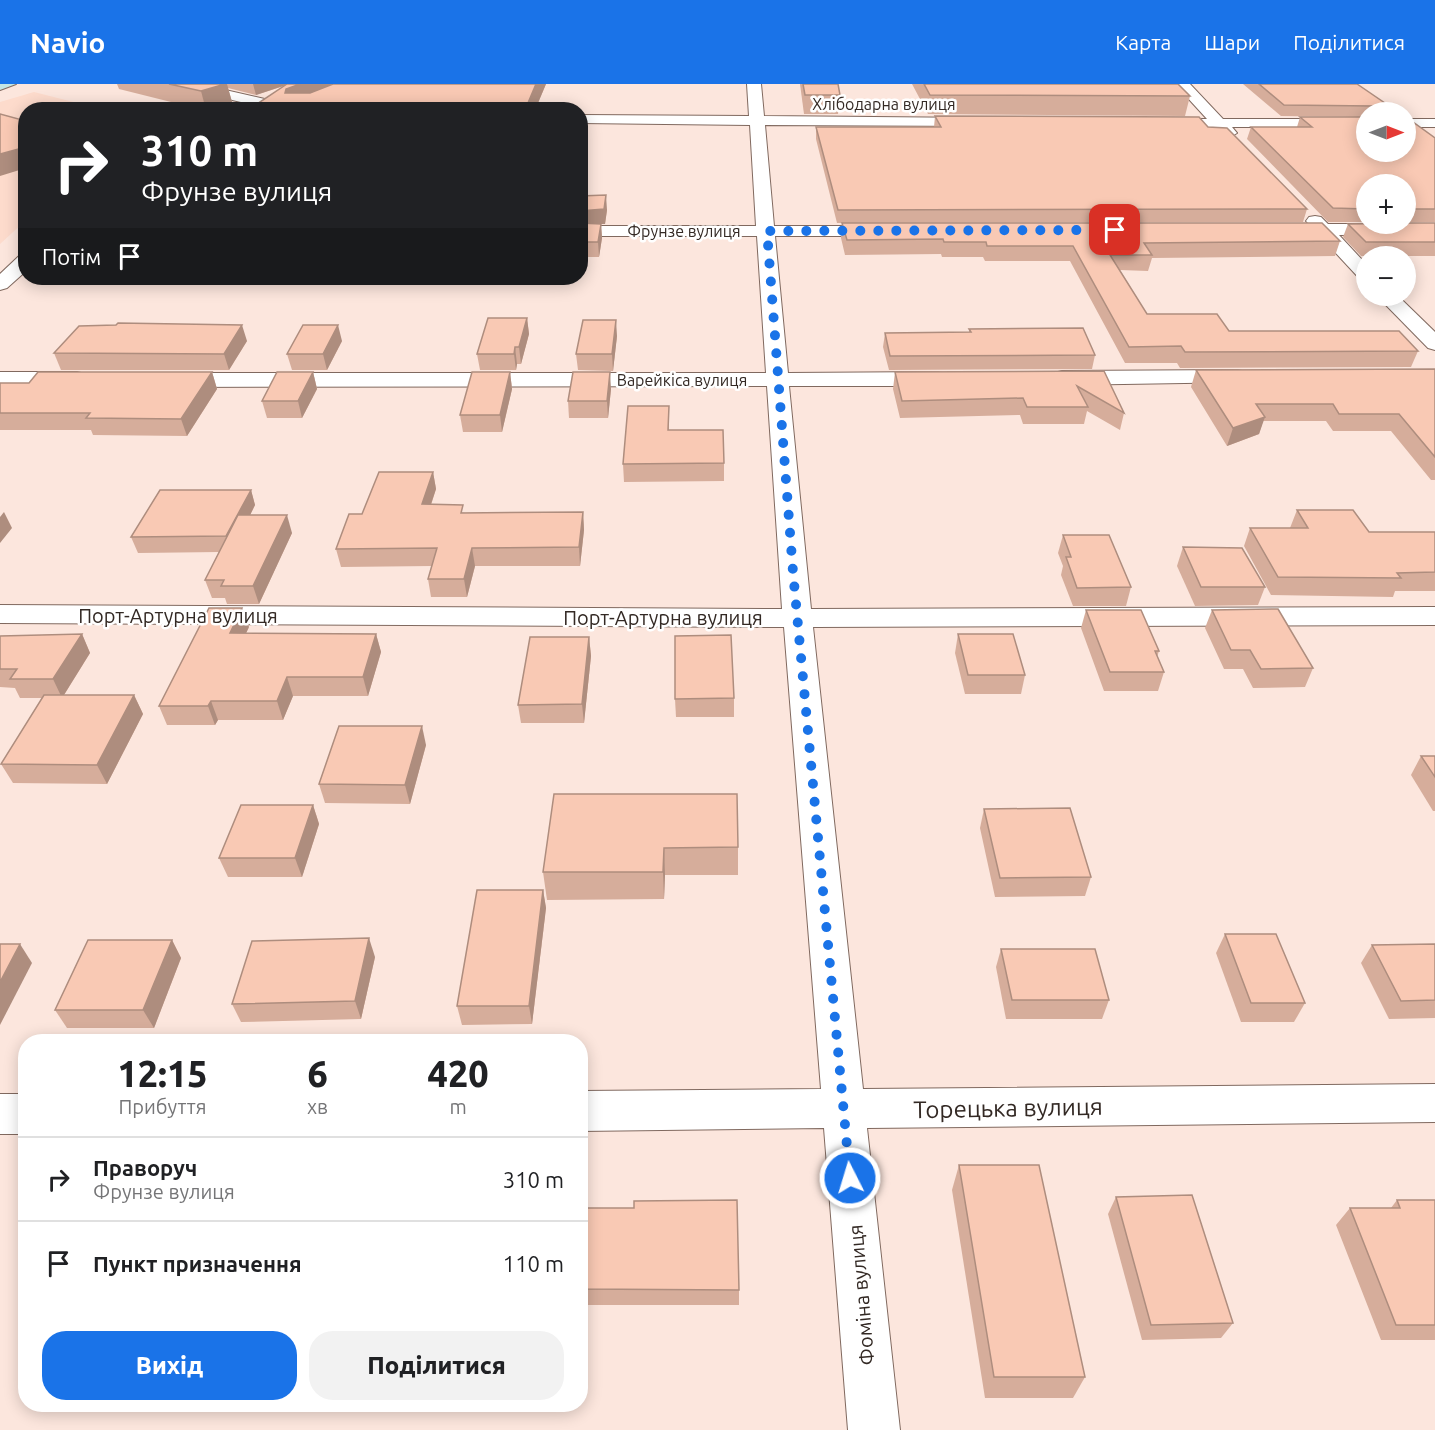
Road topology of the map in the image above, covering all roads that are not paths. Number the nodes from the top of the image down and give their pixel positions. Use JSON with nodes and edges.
{"nodes":[{"id":1,"x":9,"y":84,"type":"edge"},
{"id":2,"x":181,"y":84,"type":"edge"},
{"id":3,"x":754,"y":84,"type":"edge"},
{"id":4,"x":1182,"y":84,"type":"edge"},
{"id":5,"x":0,"y":87,"type":"edge"},
{"id":6,"x":256,"y":102,"type":"edge"},
{"id":7,"x":588,"y":119,"type":"edge"},
{"id":8,"x":759,"y":121,"type":"junction"},
{"id":9,"x":995,"y":122,"type":"edge"},
{"id":10,"x":1149,"y":123,"type":"edge"},
{"id":11,"x":1356,"y":123,"type":"edge"},
{"id":12,"x":1416,"y":123,"type":"edge"},
{"id":13,"x":1435,"y":123,"type":"edge"},
{"id":14,"x":1219,"y":124,"type":"junction"},
{"id":15,"x":1244,"y":148,"type":"edge"},
{"id":16,"x":1299,"y":205,"type":"edge"},
{"id":17,"x":1435,"y":229,"type":"edge"},
{"id":18,"x":1264,"y":230,"type":"edge"},
{"id":19,"x":1323,"y":230,"type":"junction"},
{"id":20,"x":588,"y":231,"type":"edge"},
{"id":21,"x":767,"y":231,"type":"junction"},
{"id":22,"x":909,"y":231,"type":"edge"},
{"id":23,"x":1356,"y":264,"type":"edge"},
{"id":24,"x":18,"y":267,"type":"edge"},
{"id":25,"x":0,"y":284,"type":"edge"},
{"id":26,"x":1398,"y":306,"type":"edge"},
{"id":27,"x":1435,"y":345,"type":"edge"},
{"id":28,"x":1256,"y":377,"type":"edge"},
{"id":29,"x":1040,"y":378,"type":"edge"},
{"id":30,"x":0,"y":379,"type":"edge"},
{"id":31,"x":957,"y":379,"type":"edge"},
{"id":32,"x":96,"y":380,"type":"edge"},
{"id":33,"x":156,"y":380,"type":"edge"},
{"id":34,"x":777,"y":380,"type":"junction"},
{"id":35,"x":0,"y":614,"type":"edge"},
{"id":36,"x":1435,"y":616,"type":"edge"},
{"id":37,"x":798,"y":618,"type":"junction"},
{"id":38,"x":1435,"y":1103,"type":"edge"},
{"id":39,"x":844,"y":1109,"type":"junction"},
{"id":40,"x":588,"y":1111,"type":"edge"},
{"id":41,"x":0,"y":1114,"type":"edge"},
{"id":42,"x":18,"y":1114,"type":"edge"},
{"id":43,"x":874,"y":1430,"type":"edge"}],
"edges":[{"from":1,"to":5,"type":"street"},
{"from":2,"to":6,"type":"street"},
{"from":3,"to":8,"type":"street","name":"Фоміна вулиця"},
{"from":4,"to":14,"type":"street"},
{"from":7,"to":8,"type":"street","name":"Хлібодарна вулиця"},
{"from":8,"to":9,"type":"street","name":"Хлібодарна вулиця"},
{"from":8,"to":21,"type":"street","name":"Фоміна вулиця"},
{"from":10,"to":14,"type":"street"},
{"from":11,"to":14,"type":"street"},
{"from":12,"to":13,"type":"street"},
{"from":14,"to":15,"type":"street"},
{"from":16,"to":19,"type":"street"},
{"from":17,"to":19,"type":"street"},
{"from":18,"to":19,"type":"street"},
{"from":19,"to":23,"type":"street"},
{"from":20,"to":21,"type":"street","name":"Фрунзе вулиця"},
{"from":21,"to":22,"type":"street","name":"Фрунзе вулиця"},
{"from":21,"to":34,"type":"street","name":"Фоміна вулиця"},
{"from":24,"to":25,"type":"street"},
{"from":26,"to":27,"type":"street"},
{"from":28,"to":29,"type":"street"},
{"from":30,"to":32,"type":"street"},
{"from":31,"to":34,"type":"street","name":"Варейкіса вулиця"},
{"from":33,"to":34,"type":"street","name":"Варейкіса вулиця"},
{"from":34,"to":37,"type":"street","name":"Фоміна вулиця"},
{"from":35,"to":37,"type":"street","name":"Порт-Артурна вулиця"},
{"from":36,"to":37,"type":"street","name":"Порт-Артурна вулиця"},
{"from":37,"to":39,"type":"street","name":"Фоміна вулиця"},
{"from":38,"to":39,"type":"street","name":"Торецька вулиця"},
{"from":39,"to":40,"type":"street","name":"Торецька вулиця"},
{"from":39,"to":43,"type":"street","name":"Фоміна вулиця"},
{"from":41,"to":42,"type":"street"}]}
